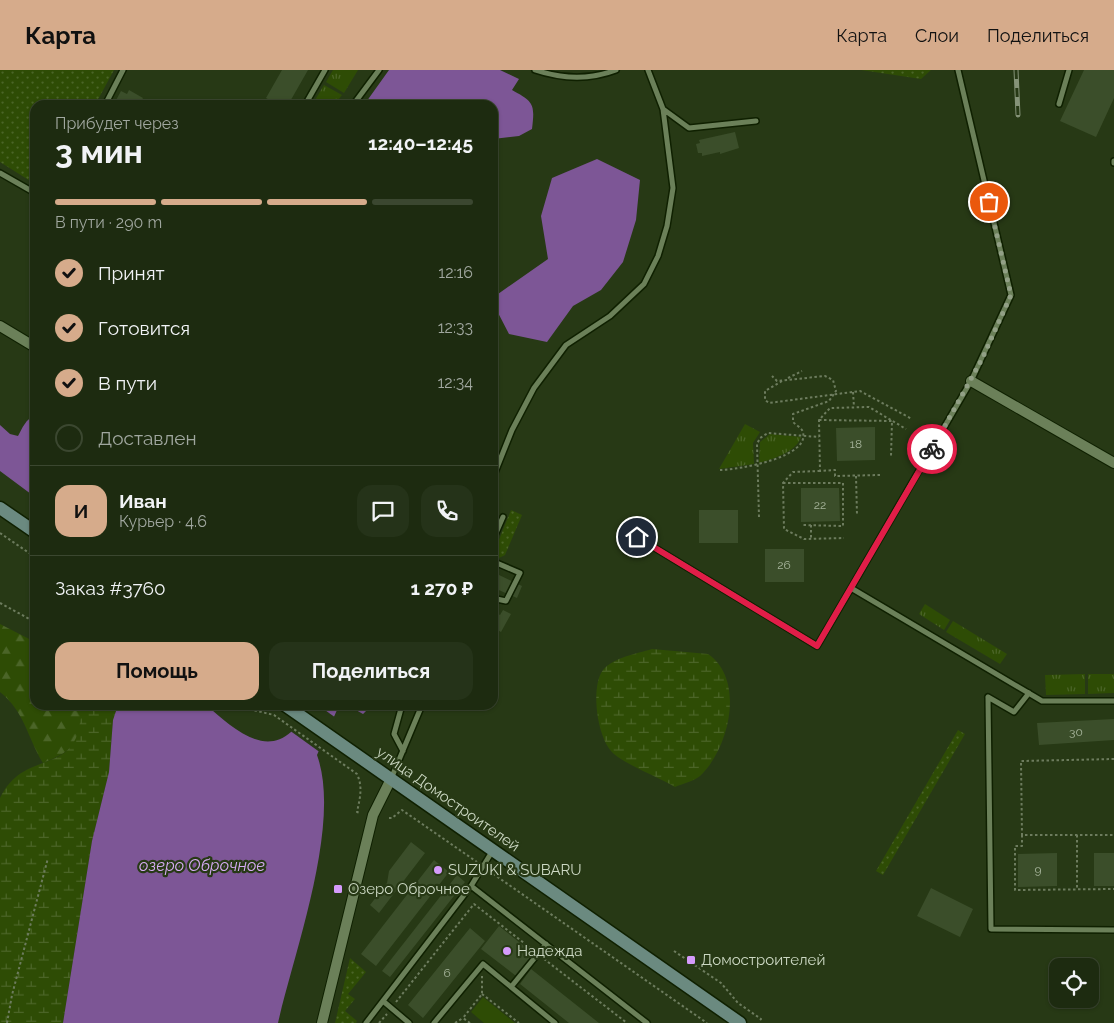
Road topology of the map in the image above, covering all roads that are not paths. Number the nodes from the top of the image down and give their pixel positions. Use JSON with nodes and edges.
{"nodes":[{"id":1,"x":123,"y":70,"type":"edge"},
{"id":2,"x":325,"y":70,"type":"edge"},
{"id":3,"x":379,"y":70,"type":"edge"},
{"id":4,"x":535,"y":70,"type":"edge"},
{"id":5,"x":616,"y":70,"type":"edge"},
{"id":6,"x":648,"y":70,"type":"edge"},
{"id":7,"x":958,"y":70,"type":"edge"},
{"id":8,"x":1069,"y":70,"type":"edge"},
{"id":9,"x":108,"y":100,"type":"edge"},
{"id":10,"x":308,"y":100,"type":"edge"},
{"id":11,"x":357,"y":100,"type":"edge"},
{"id":12,"x":1059,"y":104,"type":"dead end"},
{"id":13,"x":663,"y":109,"type":"junction"},
{"id":14,"x":756,"y":121,"type":"dead end"},
{"id":15,"x":0,"y":173,"type":"edge"},
{"id":16,"x":30,"y":190,"type":"edge"},
{"id":17,"x":0,"y":326,"type":"edge"},
{"id":18,"x":30,"y":344,"type":"edge"},
{"id":19,"x":971,"y":381,"type":"junction"},
{"id":20,"x":1114,"y":463,"type":"edge"},
{"id":21,"x":498,"y":465,"type":"edge"},
{"id":22,"x":0,"y":508,"type":"edge"},
{"id":23,"x":503,"y":517,"type":"dead end"},
{"id":24,"x":498,"y":528,"type":"edge"},
{"id":25,"x":30,"y":529,"type":"edge"},
{"id":26,"x":637,"y":537,"type":"dead end"},
{"id":27,"x":498,"y":564,"type":"edge"},
{"id":28,"x":851,"y":588,"type":"junction"},
{"id":29,"x":498,"y":599,"type":"edge"},
{"id":30,"x":1029,"y":693,"type":"junction"},
{"id":31,"x":1114,"y":701,"type":"edge"},
{"id":32,"x":292,"y":710,"type":"edge"},
{"id":33,"x":401,"y":710,"type":"edge"},
{"id":34,"x":420,"y":710,"type":"edge"},
{"id":35,"x":403,"y":751,"type":"junction"},
{"id":36,"x":390,"y":780,"type":"junction"},
{"id":37,"x":493,"y":850,"type":"junction"},
{"id":38,"x":471,"y":886,"type":"junction"},
{"id":39,"x":1114,"y":930,"type":"edge"},
{"id":40,"x":546,"y":944,"type":"junction"},
{"id":41,"x":511,"y":987,"type":"junction"},
{"id":42,"x":383,"y":1001,"type":"junction"},
{"id":43,"x":734,"y":1022,"type":"edge"},
{"id":44,"x":322,"y":1023,"type":"edge"},
{"id":45,"x":366,"y":1023,"type":"edge"},
{"id":46,"x":409,"y":1023,"type":"edge"},
{"id":47,"x":434,"y":1023,"type":"edge"},
{"id":48,"x":555,"y":1023,"type":"edge"},
{"id":49,"x":648,"y":1023,"type":"edge"}],
"edges":[{"from":1,"to":9,"type":"lane"},
{"from":2,"to":10,"type":"lane"},
{"from":3,"to":11,"type":"lane"},
{"from":4,"to":5,"type":"lane"},
{"from":6,"to":13,"type":"lane"},
{"from":7,"to":19,"type":"lane"},
{"from":8,"to":12,"type":"lane"},
{"from":13,"to":14,"type":"lane"},
{"from":13,"to":21,"type":"lane"},
{"from":15,"to":16,"type":"lane"},
{"from":17,"to":18,"type":"street"},
{"from":19,"to":20,"type":"street"},
{"from":19,"to":28,"type":"lane"},
{"from":22,"to":25,"type":"main road"},
{"from":23,"to":24,"type":"lane"},
{"from":26,"to":28,"type":"lane"},
{"from":27,"to":29,"type":"lane"},
{"from":28,"to":30,"type":"lane"},
{"from":30,"to":31,"type":"lane"},
{"from":30,"to":39,"type":"lane"},
{"from":32,"to":36,"type":"main road","name":"улица Домостроителей"},
{"from":33,"to":35,"type":"lane"},
{"from":34,"to":35,"type":"lane"},
{"from":35,"to":36,"type":"lane"},
{"from":36,"to":37,"type":"main road","name":"улица Домостроителей"},
{"from":36,"to":44,"type":"street"},
{"from":37,"to":38,"type":"lane"},
{"from":37,"to":43,"type":"main road","name":"улица Домостроителей"},
{"from":38,"to":40,"type":"lane"},
{"from":38,"to":42,"type":"lane"},
{"from":40,"to":41,"type":"lane"},
{"from":40,"to":49,"type":"lane"},
{"from":41,"to":47,"type":"lane"},
{"from":41,"to":48,"type":"lane"},
{"from":42,"to":45,"type":"lane"},
{"from":42,"to":46,"type":"lane"}]}
